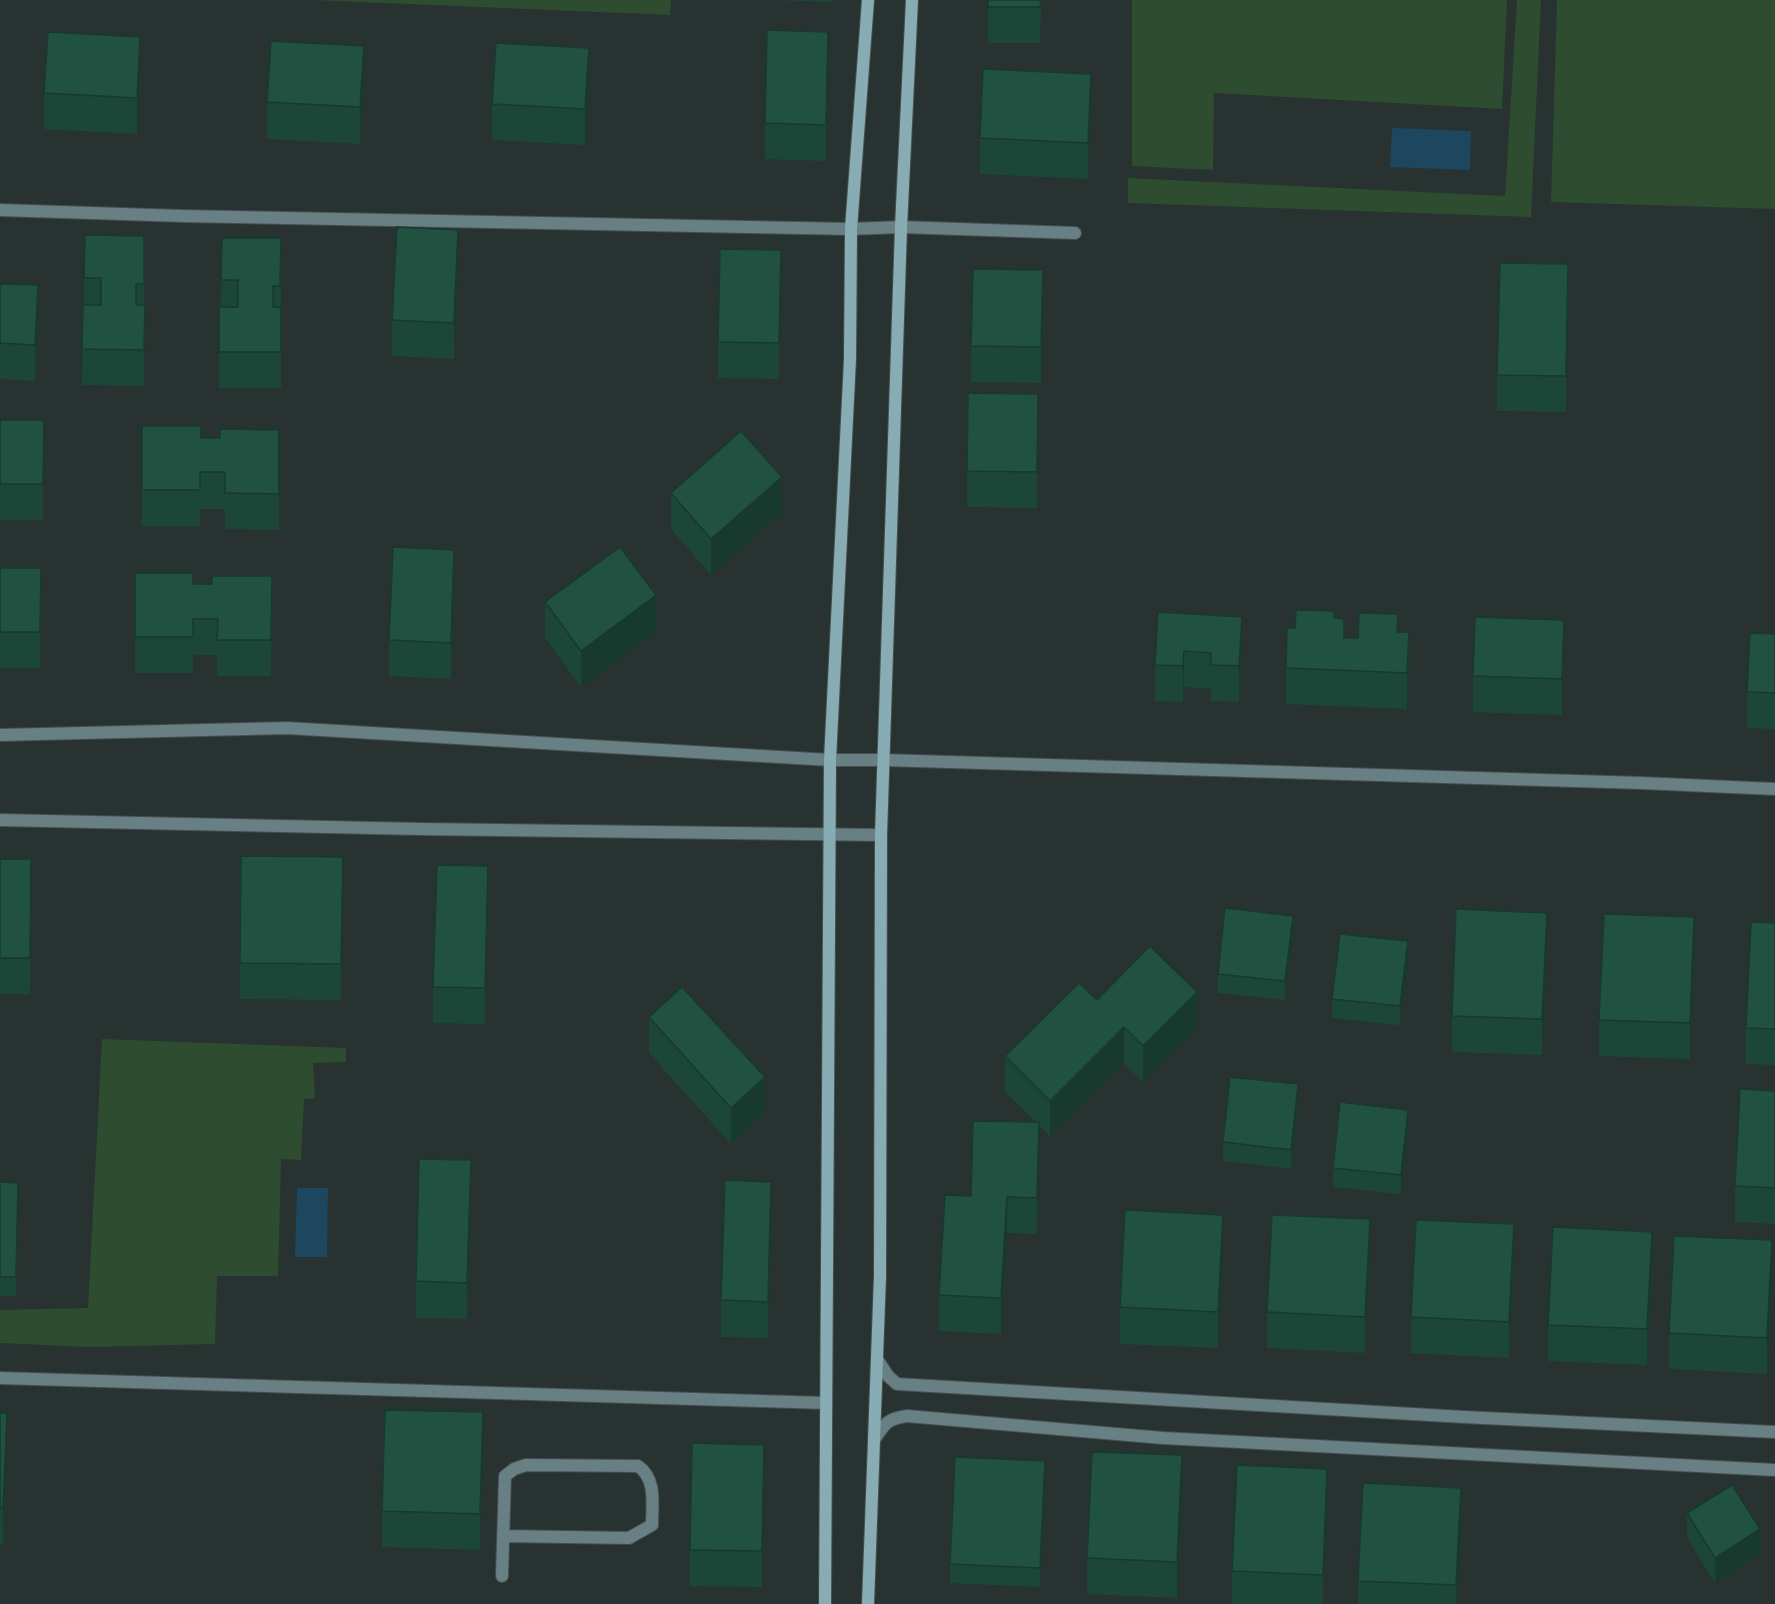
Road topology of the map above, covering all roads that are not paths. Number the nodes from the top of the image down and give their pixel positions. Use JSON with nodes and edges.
{"nodes":[{"id":1,"x":868,"y":0,"type":"edge"},
{"id":2,"x":912,"y":0,"type":"edge"},
{"id":3,"x":0,"y":210,"type":"edge"},
{"id":4,"x":901,"y":227,"type":"junction"},
{"id":5,"x":851,"y":229,"type":"junction"},
{"id":6,"x":1075,"y":233,"type":"dead end"},
{"id":7,"x":0,"y":735,"type":"edge"},
{"id":8,"x":830,"y":760,"type":"junction"},
{"id":9,"x":884,"y":760,"type":"junction"},
{"id":10,"x":1775,"y":789,"type":"edge"},
{"id":11,"x":0,"y":820,"type":"edge"},
{"id":12,"x":830,"y":833,"type":"junction"},
{"id":13,"x":881,"y":835,"type":"junction"},
{"id":14,"x":877,"y":1359,"type":"junction"},
{"id":15,"x":0,"y":1378,"type":"edge"},
{"id":16,"x":825,"y":1403,"type":"junction"},
{"id":17,"x":1775,"y":1432,"type":"edge"},
{"id":18,"x":874,"y":1440,"type":"junction"},
{"id":19,"x":1775,"y":1470,"type":"edge"},
{"id":20,"x":503,"y":1536,"type":"junction"},
{"id":21,"x":502,"y":1576,"type":"dead end"},
{"id":22,"x":825,"y":1604,"type":"edge"},
{"id":23,"x":867,"y":1604,"type":"edge"}],
"edges":[{"from":1,"to":5,"type":"main road"},
{"from":2,"to":4,"type":"main road"},
{"from":3,"to":5,"type":"street"},
{"from":4,"to":5,"type":"street"},
{"from":4,"to":6,"type":"street"},
{"from":4,"to":9,"type":"main road"},
{"from":5,"to":8,"type":"main road"},
{"from":7,"to":8,"type":"street"},
{"from":8,"to":9,"type":"street"},
{"from":8,"to":12,"type":"main road"},
{"from":9,"to":10,"type":"street"},
{"from":9,"to":13,"type":"main road"},
{"from":11,"to":12,"type":"street"},
{"from":12,"to":13,"type":"street"},
{"from":12,"to":16,"type":"main road"},
{"from":13,"to":14,"type":"main road"},
{"from":14,"to":17,"type":"street"},
{"from":14,"to":18,"type":"main road"},
{"from":15,"to":16,"type":"street"},
{"from":16,"to":22,"type":"main road"},
{"from":18,"to":19,"type":"street"},
{"from":18,"to":23,"type":"main road"},
{"from":20,"to":20,"type":"street"},
{"from":20,"to":21,"type":"street"}]}
